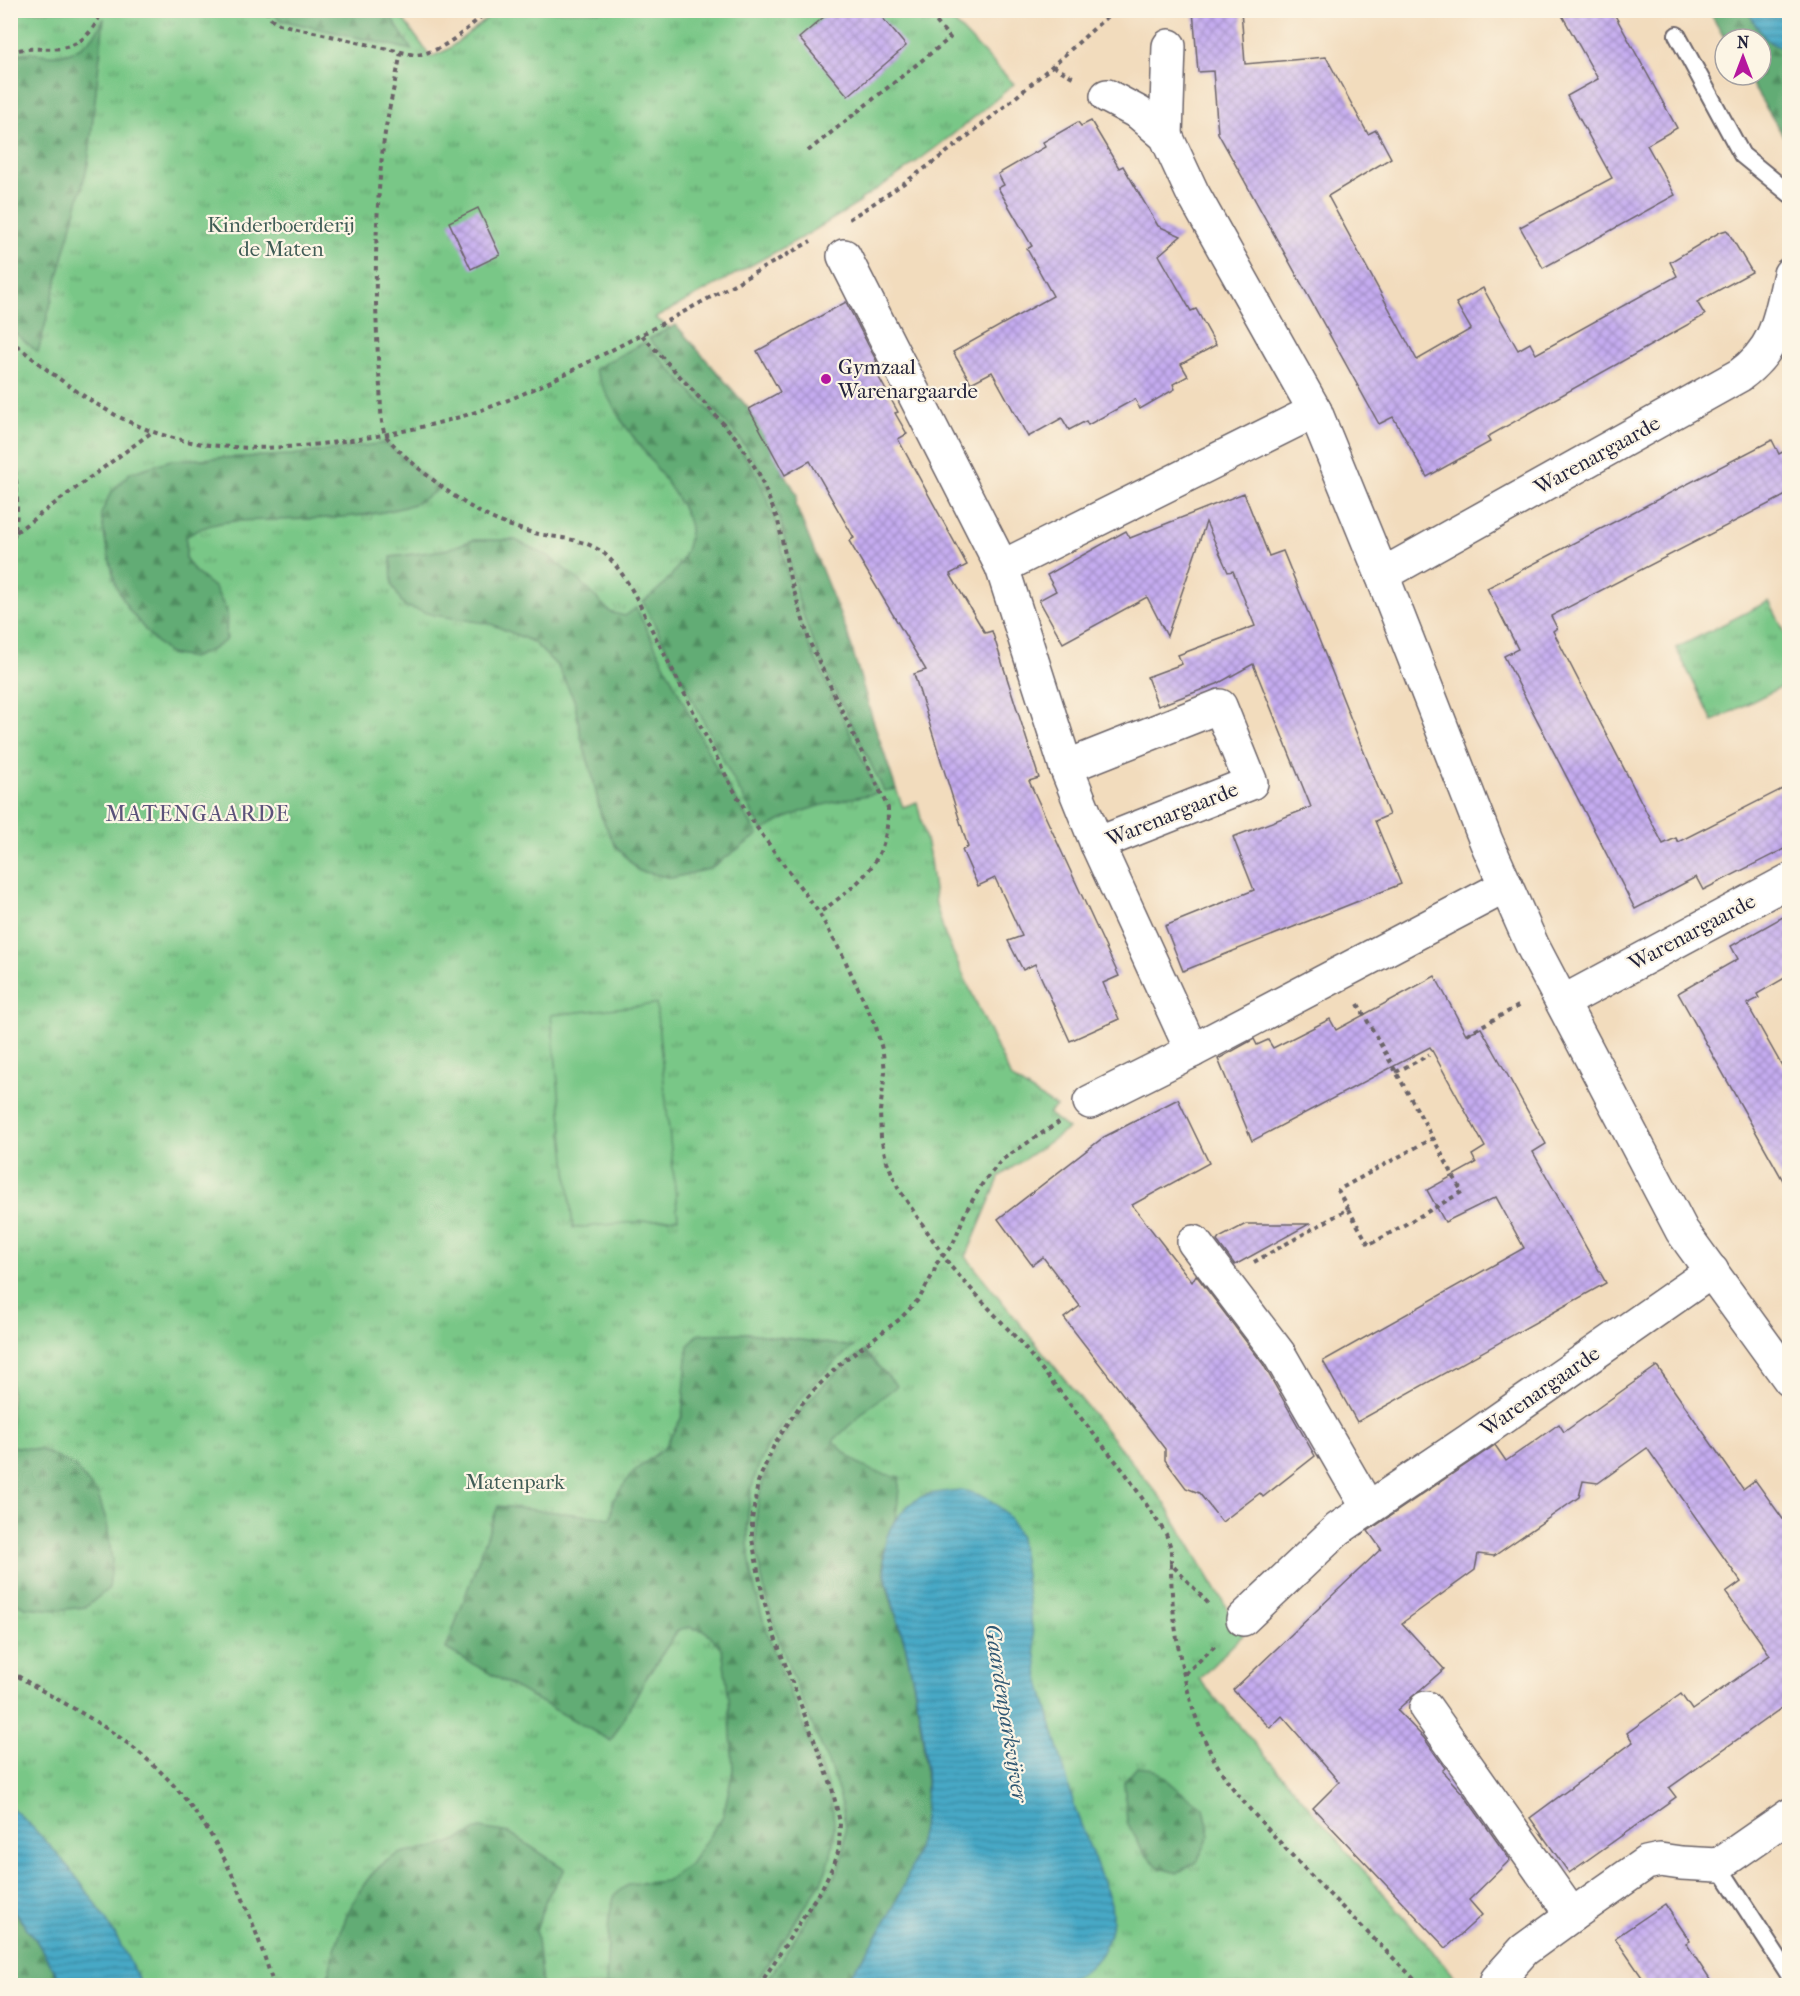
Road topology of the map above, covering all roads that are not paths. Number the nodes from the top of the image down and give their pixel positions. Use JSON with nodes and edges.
{"nodes":[{"id":1,"x":1677,"y":35,"type":"dead end"},
{"id":2,"x":1169,"y":46,"type":"dead end"},
{"id":3,"x":1107,"y":96,"type":"dead end"},
{"id":4,"x":1166,"y":136,"type":"junction"},
{"id":5,"x":1790,"y":194,"type":"edge"},
{"id":6,"x":832,"y":246,"type":"road end"},
{"id":7,"x":1790,"y":274,"type":"edge"},
{"id":8,"x":1786,"y":311,"type":"edge"},
{"id":9,"x":1315,"y":411,"type":"junction"},
{"id":10,"x":1002,"y":567,"type":"junction"},
{"id":11,"x":1382,"y":575,"type":"junction"},
{"id":12,"x":1066,"y":767,"type":"junction"},
{"id":13,"x":1096,"y":844,"type":"junction"},
{"id":14,"x":1790,"y":880,"type":"edge"},
{"id":15,"x":1506,"y":886,"type":"junction"},
{"id":16,"x":1559,"y":994,"type":"junction"},
{"id":17,"x":1192,"y":1051,"type":"junction"},
{"id":18,"x":1090,"y":1102,"type":"road end"},
{"id":19,"x":1194,"y":1242,"type":"dead end"},
{"id":20,"x":1712,"y":1271,"type":"junction"},
{"id":21,"x":1789,"y":1378,"type":"edge"},
{"id":22,"x":1368,"y":1508,"type":"junction"},
{"id":23,"x":1237,"y":1624,"type":"road end"},
{"id":24,"x":1426,"y":1708,"type":"dead end"},
{"id":25,"x":1790,"y":1815,"type":"edge"},
{"id":26,"x":1718,"y":1865,"type":"junction"},
{"id":27,"x":1572,"y":1915,"type":"junction"},
{"id":28,"x":1790,"y":1976,"type":"edge"},
{"id":29,"x":1497,"y":1980,"type":"dead end"}],
"edges":[{"from":1,"to":5,"type":"lane"},
{"from":2,"to":4,"type":"street"},
{"from":3,"to":4,"type":"street"},
{"from":4,"to":9,"type":"street"},
{"from":6,"to":10,"type":"street","name":"Warenargaarde"},
{"from":7,"to":8,"type":"street","name":"Warenargaarde"},
{"from":8,"to":11,"type":"street","name":"Warenargaarde"},
{"from":9,"to":10,"type":"street"},
{"from":9,"to":11,"type":"street"},
{"from":10,"to":12,"type":"street","name":"Warenargaarde"},
{"from":11,"to":15,"type":"street"},
{"from":12,"to":13,"type":"street","name":"Warenargaarde"},
{"from":12,"to":13,"type":"street","name":"Warenargaarde"},
{"from":13,"to":17,"type":"street","name":"Warenargaarde"},
{"from":14,"to":16,"type":"street","name":"Warenargaarde"},
{"from":15,"to":16,"type":"street"},
{"from":15,"to":17,"type":"street"},
{"from":16,"to":20,"type":"street"},
{"from":17,"to":18,"type":"street"},
{"from":19,"to":22,"type":"street"},
{"from":20,"to":21,"type":"street"},
{"from":20,"to":22,"type":"street","name":"Warenargaarde"},
{"from":22,"to":23,"type":"street","name":"Warenargaarde"},
{"from":24,"to":27,"type":"street"},
{"from":25,"to":26,"type":"street"},
{"from":26,"to":27,"type":"street"},
{"from":26,"to":28,"type":"lane"},
{"from":27,"to":29,"type":"street"}]}
